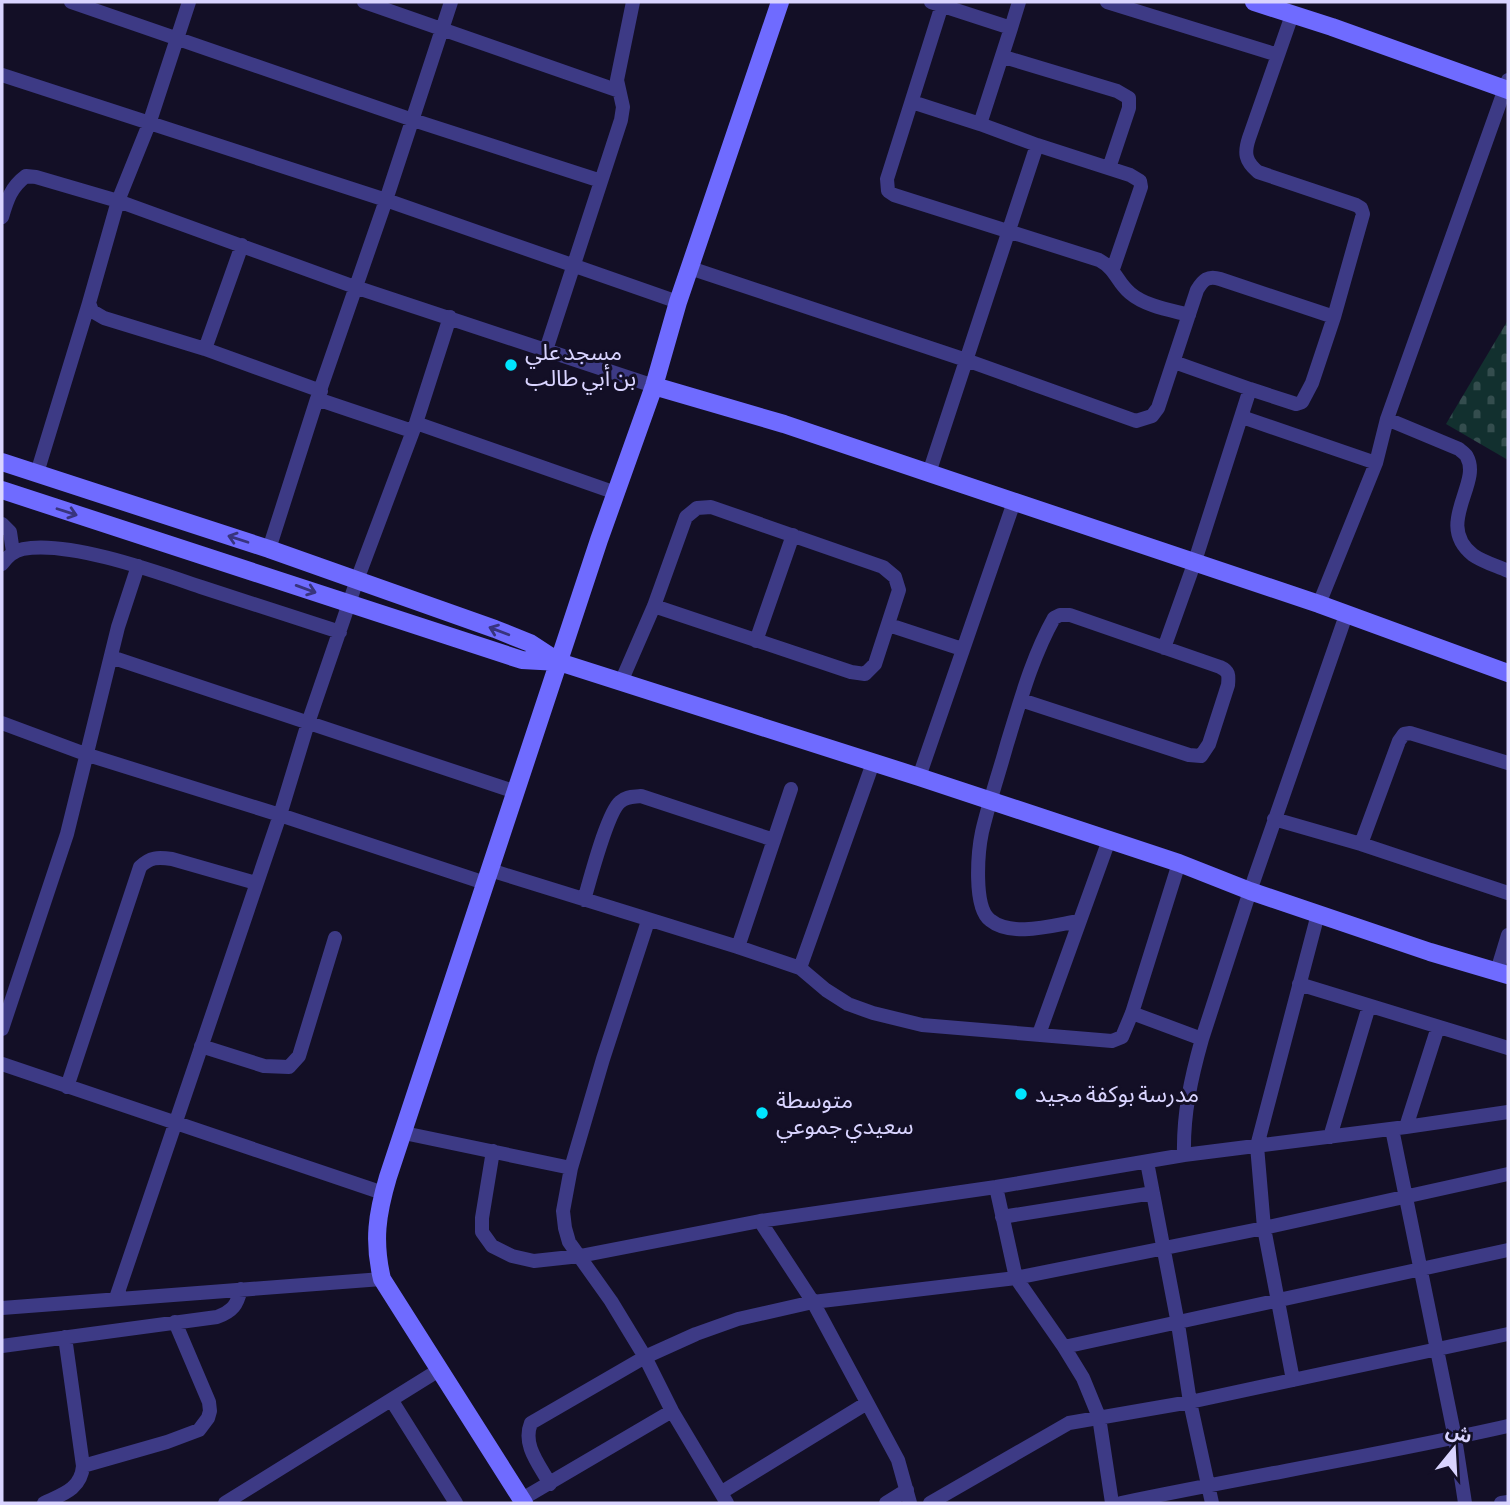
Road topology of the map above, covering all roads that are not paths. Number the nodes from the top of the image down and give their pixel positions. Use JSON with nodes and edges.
{"nodes":[{"id":1,"x":71,"y":2,"type":"edge"},
{"id":2,"x":189,"y":2,"type":"edge"},
{"id":3,"x":364,"y":2,"type":"edge"},
{"id":4,"x":451,"y":2,"type":"edge"},
{"id":5,"x":780,"y":2,"type":"edge"},
{"id":6,"x":1019,"y":2,"type":"edge"},
{"id":7,"x":1107,"y":2,"type":"edge"},
{"id":8,"x":1257,"y":2,"type":"edge"},
{"id":9,"x":629,"y":3,"type":"edge"},
{"id":10,"x":937,"y":4,"type":"edge"},
{"id":11,"x":1292,"y":15,"type":"junction"},
{"id":12,"x":1011,"y":28,"type":"junction"},
{"id":13,"x":443,"y":30,"type":"junction"},
{"id":14,"x":177,"y":39,"type":"junction"},
{"id":15,"x":1278,"y":55,"type":"junction"},
{"id":16,"x":1004,"y":57,"type":"junction"},
{"id":17,"x":2,"y":75,"type":"edge"},
{"id":18,"x":1507,"y":87,"type":"edge"},
{"id":19,"x":619,"y":91,"type":"junction"},
{"id":20,"x":912,"y":102,"type":"junction"},
{"id":21,"x":413,"y":120,"type":"junction"},
{"id":22,"x":149,"y":124,"type":"junction"},
{"id":23,"x":981,"y":124,"type":"junction"},
{"id":24,"x":1037,"y":145,"type":"junction"},
{"id":25,"x":1109,"y":168,"type":"junction"},
{"id":26,"x":601,"y":181,"type":"junction"},
{"id":27,"x":386,"y":200,"type":"junction"},
{"id":28,"x":118,"y":201,"type":"junction"},
{"id":29,"x":2,"y":217,"type":"edge"},
{"id":30,"x":1010,"y":233,"type":"junction"},
{"id":31,"x":242,"y":245,"type":"junction"},
{"id":32,"x":573,"y":267,"type":"junction"},
{"id":33,"x":690,"y":268,"type":"junction"},
{"id":34,"x":1112,"y":269,"type":"junction"},
{"id":35,"x":355,"y":287,"type":"junction"},
{"id":36,"x":678,"y":302,"type":"junction"},
{"id":37,"x":89,"y":303,"type":"junction"},
{"id":38,"x":1189,"y":315,"type":"junction"},
{"id":39,"x":450,"y":317,"type":"junction"},
{"id":40,"x":1334,"y":317,"type":"junction"},
{"id":41,"x":205,"y":349,"type":"junction"},
{"id":42,"x":546,"y":350,"type":"junction"},
{"id":43,"x":965,"y":360,"type":"junction"},
{"id":44,"x":1174,"y":362,"type":"junction"},
{"id":45,"x":654,"y":386,"type":"junction"},
{"id":46,"x":1250,"y":389,"type":"junction"},
{"id":47,"x":319,"y":395,"type":"junction"},
{"id":48,"x":1241,"y":417,"type":"junction"},
{"id":49,"x":1387,"y":419,"type":"junction"},
{"id":50,"x":414,"y":427,"type":"junction"},
{"id":51,"x":2,"y":462,"type":"edge"},
{"id":52,"x":1376,"y":463,"type":"junction"},
{"id":53,"x":37,"y":473,"type":"junction"},
{"id":54,"x":929,"y":473,"type":"junction"},
{"id":55,"x":2,"y":490,"type":"edge"},
{"id":56,"x":616,"y":493,"type":"junction"},
{"id":57,"x":1014,"y":502,"type":"junction"},
{"id":58,"x":2,"y":524,"type":"edge"},
{"id":59,"x":793,"y":535,"type":"junction"},
{"id":60,"x":270,"y":549,"type":"junction"},
{"id":61,"x":13,"y":552,"type":"junction"},
{"id":62,"x":2,"y":564,"type":"edge"},
{"id":63,"x":1194,"y":564,"type":"junction"},
{"id":64,"x":138,"y":566,"type":"junction"},
{"id":65,"x":1508,"y":571,"type":"edge"},
{"id":66,"x":357,"y":580,"type":"junction"},
{"id":67,"x":1319,"y":604,"type":"junction"},
{"id":68,"x":350,"y":605,"type":"junction"},
{"id":69,"x":654,"y":606,"type":"junction"},
{"id":70,"x":1346,"y":615,"type":"junction"},
{"id":71,"x":889,"y":625,"type":"junction"},
{"id":72,"x":340,"y":632,"type":"junction"},
{"id":73,"x":756,"y":641,"type":"junction"},
{"id":74,"x":1164,"y":648,"type":"junction"},
{"id":75,"x":962,"y":649,"type":"junction"},
{"id":76,"x":111,"y":657,"type":"junction"},
{"id":77,"x":559,"y":662,"type":"junction"},
{"id":78,"x":1508,"y":673,"type":"edge"},
{"id":79,"x":621,"y":682,"type":"junction"},
{"id":80,"x":1021,"y":700,"type":"junction"},
{"id":81,"x":2,"y":723,"type":"edge"},
{"id":82,"x":308,"y":723,"type":"junction"},
{"id":83,"x":88,"y":755,"type":"junction"},
{"id":84,"x":873,"y":763,"type":"junction"},
{"id":85,"x":1508,"y":763,"type":"edge"},
{"id":86,"x":919,"y":777,"type":"junction"},
{"id":87,"x":791,"y":789,"type":"dead end"},
{"id":88,"x":516,"y":792,"type":"junction"},
{"id":89,"x":990,"y":801,"type":"junction"},
{"id":90,"x":280,"y":815,"type":"junction"},
{"id":91,"x":1275,"y":819,"type":"junction"},
{"id":92,"x":1109,"y":840,"type":"junction"},
{"id":93,"x":774,"y":841,"type":"junction"},
{"id":94,"x":1360,"y":845,"type":"junction"},
{"id":95,"x":1179,"y":863,"type":"junction"},
{"id":96,"x":488,"y":877,"type":"junction"},
{"id":97,"x":256,"y":883,"type":"junction"},
{"id":98,"x":1250,"y":891,"type":"junction"},
{"id":99,"x":1508,"y":893,"type":"edge"},
{"id":100,"x":584,"y":900,"type":"junction"},
{"id":101,"x":1318,"y":914,"type":"junction"},
{"id":102,"x":649,"y":921,"type":"junction"},
{"id":103,"x":1079,"y":921,"type":"junction"},
{"id":104,"x":1508,"y":935,"type":"edge"},
{"id":105,"x":335,"y":938,"type":"dead end"},
{"id":106,"x":738,"y":947,"type":"junction"},
{"id":107,"x":800,"y":968,"type":"junction"},
{"id":108,"x":1503,"y":973,"type":"edge"},
{"id":109,"x":1299,"y":984,"type":"junction"},
{"id":110,"x":1369,"y":1006,"type":"junction"},
{"id":111,"x":1132,"y":1013,"type":"junction"},
{"id":112,"x":1438,"y":1027,"type":"junction"},
{"id":113,"x":2,"y":1029,"type":"edge"},
{"id":114,"x":1039,"y":1034,"type":"junction"},
{"id":115,"x":1202,"y":1040,"type":"junction"},
{"id":116,"x":201,"y":1046,"type":"junction"},
{"id":117,"x":1508,"y":1048,"type":"edge"},
{"id":118,"x":2,"y":1064,"type":"edge"},
{"id":119,"x":67,"y":1087,"type":"junction"},
{"id":120,"x":1508,"y":1112,"type":"edge"},
{"id":121,"x":174,"y":1123,"type":"junction"},
{"id":122,"x":1399,"y":1128,"type":"junction"},
{"id":123,"x":404,"y":1133,"type":"junction"},
{"id":124,"x":1330,"y":1137,"type":"junction"},
{"id":125,"x":1257,"y":1146,"type":"junction"},
{"id":126,"x":493,"y":1151,"type":"junction"},
{"id":127,"x":1184,"y":1155,"type":"junction"},
{"id":128,"x":1147,"y":1162,"type":"junction"},
{"id":129,"x":571,"y":1168,"type":"junction"},
{"id":130,"x":1508,"y":1174,"type":"edge"},
{"id":131,"x":996,"y":1187,"type":"junction"},
{"id":132,"x":383,"y":1193,"type":"junction"},
{"id":133,"x":1153,"y":1193,"type":"junction"},
{"id":134,"x":1405,"y":1196,"type":"junction"},
{"id":135,"x":1002,"y":1217,"type":"junction"},
{"id":136,"x":760,"y":1221,"type":"junction"},
{"id":137,"x":1264,"y":1228,"type":"junction"},
{"id":138,"x":1164,"y":1249,"type":"junction"},
{"id":139,"x":1508,"y":1250,"type":"edge"},
{"id":140,"x":580,"y":1256,"type":"junction"},
{"id":141,"x":1422,"y":1270,"type":"junction"},
{"id":142,"x":1016,"y":1278,"type":"junction"},
{"id":143,"x":382,"y":1279,"type":"junction"},
{"id":144,"x":241,"y":1289,"type":"junction"},
{"id":145,"x":117,"y":1298,"type":"junction"},
{"id":146,"x":1279,"y":1302,"type":"junction"},
{"id":147,"x":813,"y":1303,"type":"junction"},
{"id":148,"x":2,"y":1308,"type":"edge"},
{"id":149,"x":175,"y":1322,"type":"junction"},
{"id":150,"x":1178,"y":1324,"type":"junction"},
{"id":151,"x":1508,"y":1334,"type":"edge"},
{"id":152,"x":65,"y":1336,"type":"junction"},
{"id":153,"x":2,"y":1346,"type":"edge"},
{"id":154,"x":1064,"y":1347,"type":"junction"},
{"id":155,"x":1436,"y":1348,"type":"junction"},
{"id":156,"x":645,"y":1357,"type":"junction"},
{"id":157,"x":439,"y":1370,"type":"junction"},
{"id":158,"x":1293,"y":1380,"type":"junction"},
{"id":159,"x":393,"y":1401,"type":"junction"},
{"id":160,"x":1190,"y":1402,"type":"junction"},
{"id":161,"x":867,"y":1403,"type":"junction"},
{"id":162,"x":672,"y":1411,"type":"junction"},
{"id":163,"x":1099,"y":1417,"type":"junction"},
{"id":164,"x":1508,"y":1426,"type":"edge"},
{"id":165,"x":1455,"y":1438,"type":"junction"},
{"id":166,"x":83,"y":1466,"type":"junction"},
{"id":167,"x":550,"y":1484,"type":"junction"},
{"id":168,"x":1208,"y":1485,"type":"junction"},
{"id":169,"x":908,"y":1497,"type":"edge"},
{"id":170,"x":725,"y":1498,"type":"edge"},
{"id":171,"x":523,"y":1501,"type":"edge"},
{"id":172,"x":1508,"y":1502,"type":"edge"},
{"id":173,"x":44,"y":1503,"type":"edge"},
{"id":174,"x":225,"y":1503,"type":"edge"},
{"id":175,"x":456,"y":1503,"type":"edge"},
{"id":176,"x":886,"y":1503,"type":"edge"},
{"id":177,"x":930,"y":1503,"type":"edge"},
{"id":178,"x":1112,"y":1503,"type":"edge"},
{"id":179,"x":1121,"y":1503,"type":"edge"},
{"id":180,"x":1212,"y":1503,"type":"edge"},
{"id":181,"x":1465,"y":1503,"type":"edge"},
{"id":182,"x":1501,"y":1503,"type":"edge"}],
"edges":[{"from":1,"to":14,"type":"street"},
{"from":2,"to":14,"type":"street"},
{"from":3,"to":13,"type":"street"},
{"from":4,"to":13,"type":"street"},
{"from":5,"to":33,"type":"main road"},
{"from":6,"to":12,"type":"street"},
{"from":7,"to":15,"type":"street"},
{"from":8,"to":11,"type":"main road"},
{"from":9,"to":19,"type":"street"},
{"from":10,"to":12,"type":"street"},
{"from":10,"to":20,"type":"street"},
{"from":11,"to":15,"type":"street"},
{"from":11,"to":18,"type":"main road"},
{"from":12,"to":16,"type":"street"},
{"from":13,"to":19,"type":"street"},
{"from":13,"to":21,"type":"street"},
{"from":14,"to":21,"type":"street"},
{"from":14,"to":22,"type":"street"},
{"from":15,"to":40,"type":"street"},
{"from":16,"to":23,"type":"street"},
{"from":16,"to":25,"type":"street"},
{"from":17,"to":22,"type":"street"},
{"from":18,"to":49,"type":"street"},
{"from":19,"to":26,"type":"street"},
{"from":20,"to":23,"type":"street"},
{"from":20,"to":30,"type":"street"},
{"from":21,"to":26,"type":"street"},
{"from":21,"to":27,"type":"street"},
{"from":22,"to":27,"type":"street"},
{"from":22,"to":28,"type":"street"},
{"from":23,"to":24,"type":"street"},
{"from":24,"to":25,"type":"street"},
{"from":24,"to":30,"type":"street"},
{"from":25,"to":34,"type":"street"},
{"from":26,"to":32,"type":"street"},
{"from":27,"to":32,"type":"street"},
{"from":27,"to":35,"type":"street"},
{"from":28,"to":29,"type":"street"},
{"from":28,"to":31,"type":"street"},
{"from":28,"to":37,"type":"street"},
{"from":30,"to":34,"type":"street"},
{"from":30,"to":43,"type":"street"},
{"from":31,"to":35,"type":"street"},
{"from":31,"to":41,"type":"street"},
{"from":32,"to":36,"type":"street"},
{"from":32,"to":42,"type":"street"},
{"from":33,"to":36,"type":"main road"},
{"from":33,"to":43,"type":"street"},
{"from":34,"to":38,"type":"street"},
{"from":35,"to":39,"type":"street"},
{"from":35,"to":47,"type":"street"},
{"from":36,"to":45,"type":"main road"},
{"from":37,"to":41,"type":"street"},
{"from":37,"to":53,"type":"street"},
{"from":38,"to":40,"type":"street"},
{"from":38,"to":44,"type":"street"},
{"from":39,"to":42,"type":"street"},
{"from":39,"to":50,"type":"street"},
{"from":40,"to":46,"type":"street"},
{"from":41,"to":47,"type":"street"},
{"from":42,"to":45,"type":"street"},
{"from":43,"to":44,"type":"street"},
{"from":43,"to":54,"type":"street"},
{"from":44,"to":46,"type":"street"},
{"from":45,"to":54,"type":"main road"},
{"from":45,"to":56,"type":"main road"},
{"from":46,"to":48,"type":"street"},
{"from":47,"to":50,"type":"street"},
{"from":47,"to":60,"type":"street"},
{"from":48,"to":52,"type":"street"},
{"from":48,"to":63,"type":"street"},
{"from":49,"to":52,"type":"street"},
{"from":49,"to":65,"type":"street"},
{"from":50,"to":56,"type":"street"},
{"from":50,"to":66,"type":"street"},
{"from":51,"to":53,"type":"main road"},
{"from":52,"to":67,"type":"street"},
{"from":60,"to":53,"type":"main road","one_way":true},
{"from":54,"to":57,"type":"main road"},
{"from":55,"to":68,"type":"main road","one_way":true},
{"from":56,"to":77,"type":"main road"},
{"from":57,"to":63,"type":"main road"},
{"from":57,"to":75,"type":"street"},
{"from":58,"to":61,"type":"street"},
{"from":59,"to":69,"type":"street"},
{"from":59,"to":71,"type":"street"},
{"from":59,"to":73,"type":"street"},
{"from":60,"to":66,"type":"main road"},
{"from":61,"to":62,"type":"street"},
{"from":61,"to":64,"type":"street"},
{"from":63,"to":67,"type":"main road"},
{"from":63,"to":74,"type":"street"},
{"from":64,"to":72,"type":"street"},
{"from":64,"to":76,"type":"street"},
{"from":66,"to":68,"type":"street"},
{"from":77,"to":66,"type":"main road","one_way":true},
{"from":67,"to":70,"type":"main road"},
{"from":68,"to":72,"type":"street"},
{"from":68,"to":77,"type":"main road"},
{"from":69,"to":73,"type":"street"},
{"from":69,"to":79,"type":"street"},
{"from":70,"to":78,"type":"main road"},
{"from":70,"to":91,"type":"street"},
{"from":71,"to":73,"type":"street"},
{"from":71,"to":75,"type":"street"},
{"from":72,"to":82,"type":"street"},
{"from":74,"to":80,"type":"street"},
{"from":74,"to":80,"type":"street"},
{"from":75,"to":86,"type":"street"},
{"from":76,"to":82,"type":"street"},
{"from":76,"to":83,"type":"street"},
{"from":77,"to":79,"type":"main road"},
{"from":77,"to":88,"type":"main road"},
{"from":79,"to":84,"type":"main road"},
{"from":80,"to":89,"type":"street"},
{"from":81,"to":83,"type":"street"},
{"from":82,"to":88,"type":"street"},
{"from":82,"to":90,"type":"street"},
{"from":83,"to":90,"type":"street"},
{"from":83,"to":113,"type":"street"},
{"from":84,"to":86,"type":"main road"},
{"from":84,"to":107,"type":"street"},
{"from":85,"to":94,"type":"street"},
{"from":86,"to":89,"type":"main road"},
{"from":87,"to":93,"type":"street"},
{"from":88,"to":96,"type":"main road"},
{"from":89,"to":92,"type":"main road"},
{"from":89,"to":103,"type":"street"},
{"from":90,"to":96,"type":"street"},
{"from":90,"to":97,"type":"street"},
{"from":91,"to":94,"type":"street"},
{"from":91,"to":98,"type":"street"},
{"from":92,"to":95,"type":"main road"},
{"from":92,"to":103,"type":"street"},
{"from":93,"to":100,"type":"street"},
{"from":93,"to":106,"type":"street"},
{"from":94,"to":99,"type":"street"},
{"from":95,"to":98,"type":"main road"},
{"from":95,"to":111,"type":"street"},
{"from":96,"to":100,"type":"street"},
{"from":96,"to":123,"type":"main road"},
{"from":97,"to":116,"type":"street"},
{"from":97,"to":119,"type":"street"},
{"from":98,"to":101,"type":"main road"},
{"from":98,"to":115,"type":"street"},
{"from":100,"to":102,"type":"street"},
{"from":101,"to":108,"type":"main road"},
{"from":101,"to":109,"type":"street"},
{"from":102,"to":106,"type":"street"},
{"from":102,"to":129,"type":"street"},
{"from":103,"to":114,"type":"street"},
{"from":104,"to":108,"type":"street"},
{"from":105,"to":116,"type":"street"},
{"from":106,"to":107,"type":"street"},
{"from":107,"to":114,"type":"street"},
{"from":109,"to":110,"type":"street"},
{"from":109,"to":125,"type":"street"},
{"from":110,"to":112,"type":"street"},
{"from":110,"to":124,"type":"street"},
{"from":111,"to":114,"type":"street"},
{"from":111,"to":115,"type":"street"},
{"from":112,"to":117,"type":"street"},
{"from":112,"to":122,"type":"street"},
{"from":115,"to":127,"type":"street"},
{"from":116,"to":121,"type":"street"},
{"from":118,"to":119,"type":"street"},
{"from":119,"to":121,"type":"street"},
{"from":120,"to":122,"type":"street"},
{"from":121,"to":132,"type":"street"},
{"from":121,"to":145,"type":"street"},
{"from":122,"to":124,"type":"street"},
{"from":122,"to":134,"type":"street"},
{"from":123,"to":126,"type":"street"},
{"from":123,"to":132,"type":"main road"},
{"from":124,"to":125,"type":"street"},
{"from":125,"to":127,"type":"street"},
{"from":125,"to":137,"type":"street"},
{"from":126,"to":129,"type":"street"},
{"from":126,"to":140,"type":"street"},
{"from":127,"to":128,"type":"street"},
{"from":128,"to":131,"type":"street"},
{"from":128,"to":133,"type":"street"},
{"from":129,"to":140,"type":"street"},
{"from":130,"to":134,"type":"street"},
{"from":131,"to":135,"type":"street"},
{"from":131,"to":136,"type":"street"},
{"from":132,"to":143,"type":"main road"},
{"from":133,"to":135,"type":"street"},
{"from":133,"to":138,"type":"street"},
{"from":134,"to":137,"type":"street"},
{"from":134,"to":141,"type":"street"},
{"from":135,"to":142,"type":"street"},
{"from":136,"to":140,"type":"street"},
{"from":136,"to":147,"type":"street"},
{"from":137,"to":138,"type":"street"},
{"from":137,"to":146,"type":"street"},
{"from":138,"to":142,"type":"street"},
{"from":138,"to":150,"type":"street"},
{"from":139,"to":141,"type":"street"},
{"from":140,"to":156,"type":"street"},
{"from":141,"to":146,"type":"street"},
{"from":141,"to":155,"type":"street"},
{"from":142,"to":147,"type":"street"},
{"from":142,"to":154,"type":"street"},
{"from":143,"to":144,"type":"street"},
{"from":143,"to":157,"type":"main road"},
{"from":144,"to":145,"type":"street"},
{"from":144,"to":149,"type":"street"},
{"from":145,"to":148,"type":"street"},
{"from":146,"to":150,"type":"street"},
{"from":146,"to":158,"type":"street"},
{"from":147,"to":156,"type":"street"},
{"from":147,"to":161,"type":"street"},
{"from":149,"to":152,"type":"street"},
{"from":149,"to":166,"type":"street"},
{"from":150,"to":154,"type":"street"},
{"from":150,"to":160,"type":"street"},
{"from":151,"to":155,"type":"street"},
{"from":152,"to":153,"type":"street"},
{"from":152,"to":166,"type":"street"},
{"from":154,"to":163,"type":"street"},
{"from":155,"to":158,"type":"street"},
{"from":155,"to":165,"type":"street"},
{"from":156,"to":162,"type":"street"},
{"from":156,"to":167,"type":"street"},
{"from":157,"to":159,"type":"street"},
{"from":157,"to":171,"type":"main road"},
{"from":158,"to":160,"type":"street"},
{"from":159,"to":174,"type":"street"},
{"from":159,"to":175,"type":"street"},
{"from":160,"to":163,"type":"street"},
{"from":160,"to":168,"type":"street"},
{"from":161,"to":169,"type":"street"},
{"from":161,"to":170,"type":"street"},
{"from":162,"to":167,"type":"street"},
{"from":162,"to":170,"type":"street"},
{"from":163,"to":177,"type":"street"},
{"from":163,"to":178,"type":"street"},
{"from":164,"to":165,"type":"street"},
{"from":165,"to":168,"type":"street"},
{"from":165,"to":181,"type":"street"},
{"from":166,"to":173,"type":"street"},
{"from":167,"to":171,"type":"street"},
{"from":168,"to":179,"type":"street"},
{"from":168,"to":180,"type":"street"},
{"from":169,"to":176,"type":"street"},
{"from":172,"to":182,"type":"street"}]}
